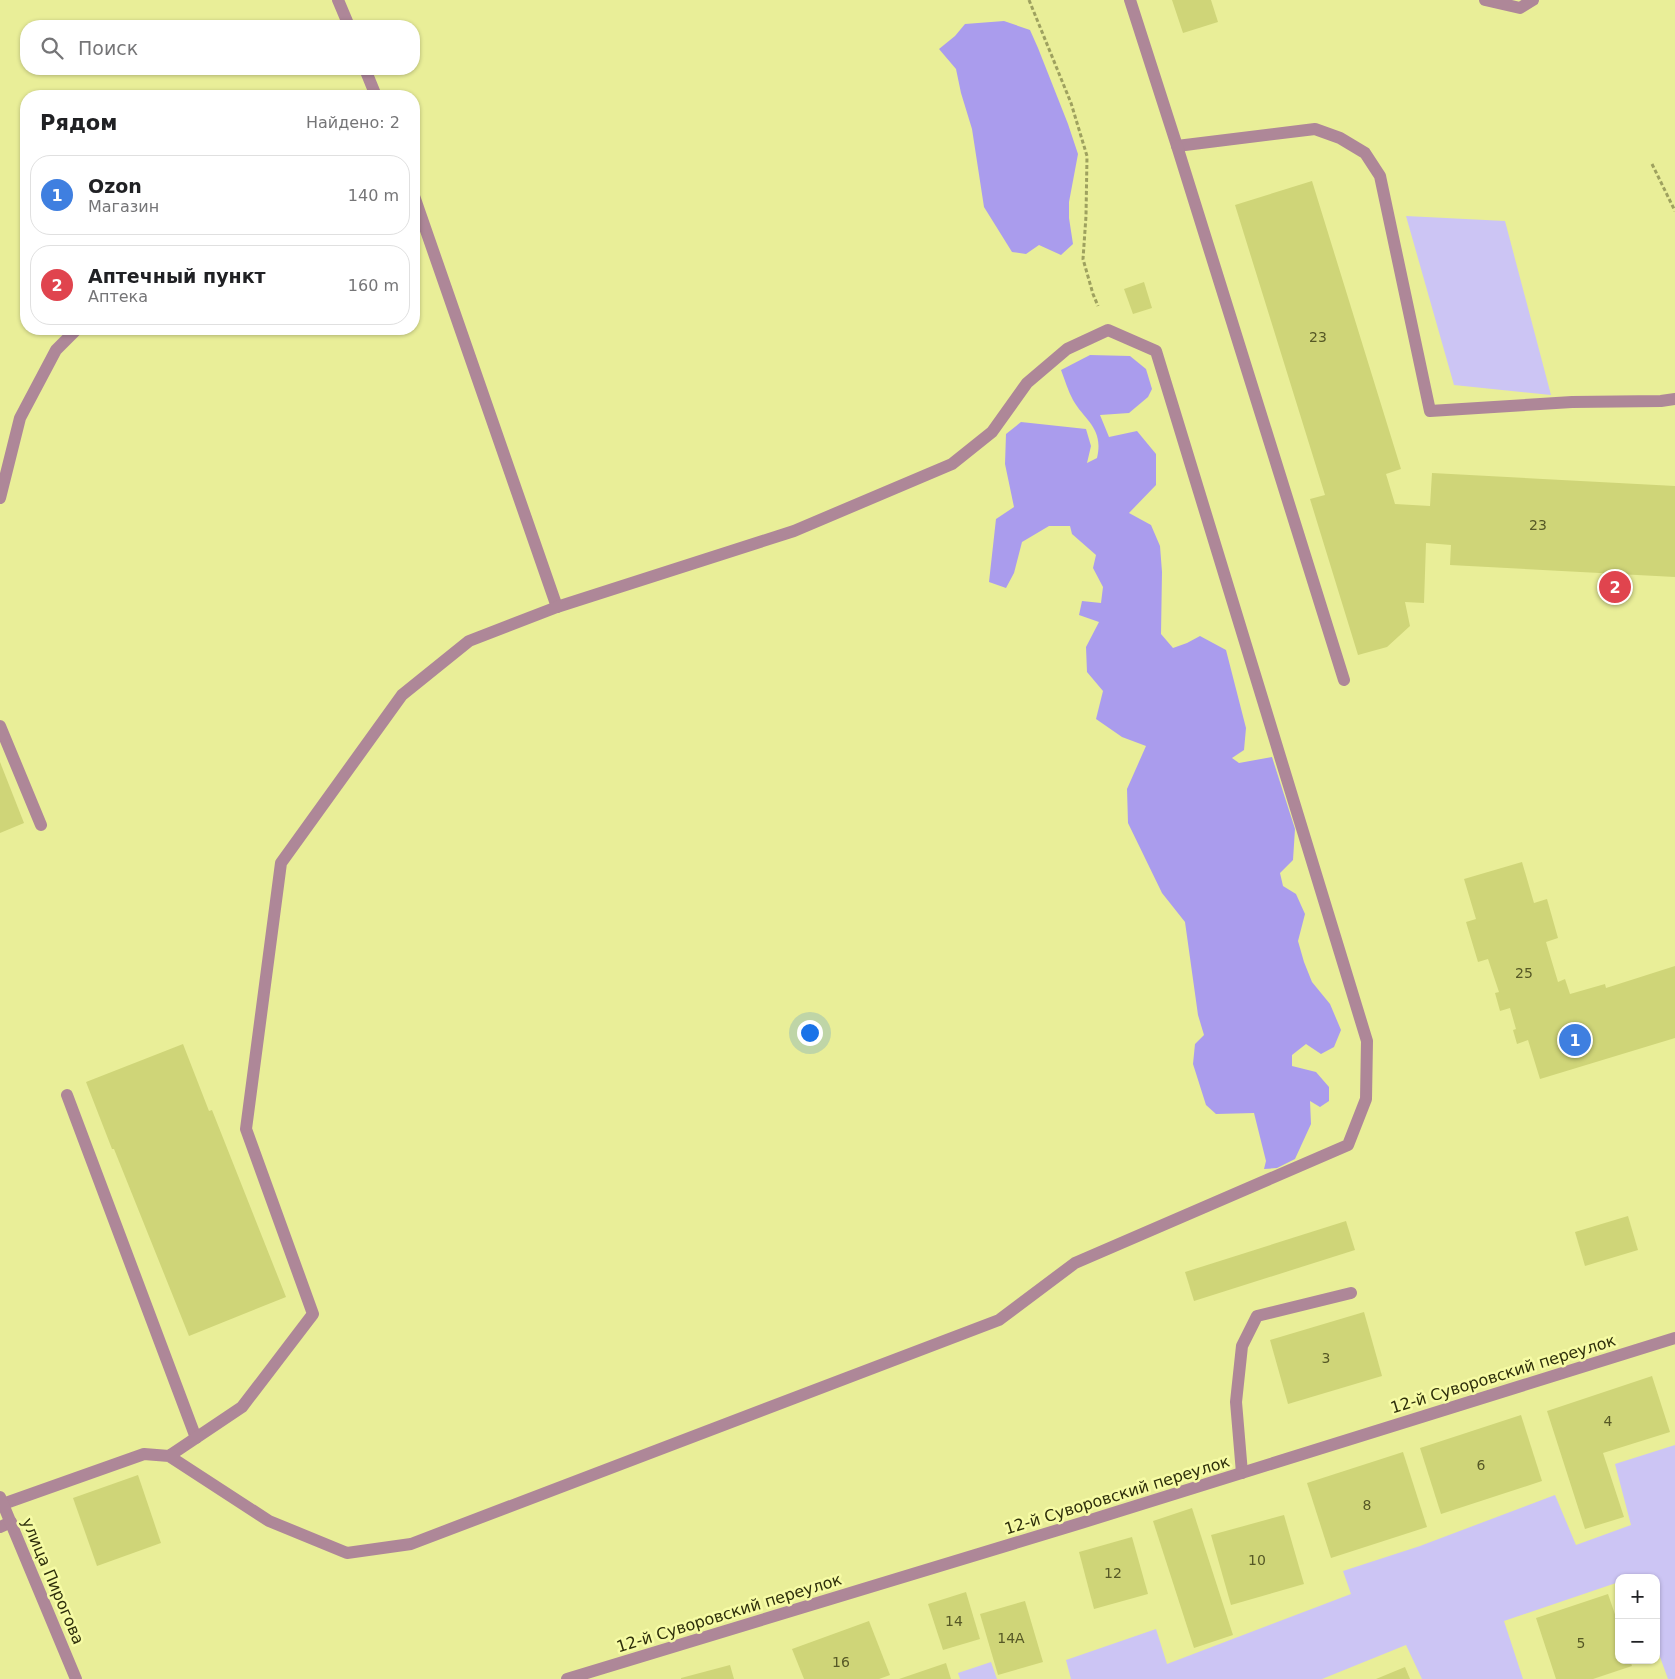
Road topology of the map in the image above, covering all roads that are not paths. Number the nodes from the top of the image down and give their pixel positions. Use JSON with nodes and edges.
{"nodes":[{"id":1,"x":338,"y":0,"type":"edge"},
{"id":2,"x":1130,"y":0,"type":"edge"},
{"id":3,"x":1485,"y":0,"type":"edge"},
{"id":4,"x":1533,"y":0,"type":"edge"},
{"id":5,"x":346,"y":20,"type":"edge"},
{"id":6,"x":367,"y":75,"type":"edge"},
{"id":7,"x":374,"y":90,"type":"edge"},
{"id":8,"x":1177,"y":146,"type":"junction"},
{"id":9,"x":420,"y":213,"type":"edge"},
{"id":10,"x":71,"y":335,"type":"edge"},
{"id":11,"x":1675,"y":399,"type":"edge"},
{"id":12,"x":0,"y":498,"type":"edge"},
{"id":13,"x":557,"y":607,"type":"junction"},
{"id":14,"x":1344,"y":680,"type":"dead end"},
{"id":15,"x":0,"y":726,"type":"edge"},
{"id":16,"x":41,"y":825,"type":"dead end"},
{"id":17,"x":67,"y":1095,"type":"dead end"},
{"id":18,"x":1352,"y":1293,"type":"dead end"},
{"id":19,"x":1675,"y":1338,"type":"edge"},
{"id":20,"x":196,"y":1438,"type":"junction"},
{"id":21,"x":169,"y":1456,"type":"junction"},
{"id":22,"x":1242,"y":1472,"type":"junction"},
{"id":23,"x":2,"y":1500,"type":"edge"},
{"id":24,"x":6,"y":1525,"type":"edge"},
{"id":25,"x":76,"y":1679,"type":"edge"},
{"id":26,"x":567,"y":1679,"type":"edge"}],
"edges":[{"from":1,"to":5,"type":"street"},
{"from":2,"to":8,"type":"street"},
{"from":3,"to":4,"type":"street"},
{"from":6,"to":7,"type":"street"},
{"from":8,"to":11,"type":"street"},
{"from":8,"to":14,"type":"street"},
{"from":9,"to":13,"type":"street"},
{"from":10,"to":12,"type":"street"},
{"from":13,"to":20,"type":"street"},
{"from":13,"to":21,"type":"street"},
{"from":15,"to":16,"type":"street"},
{"from":17,"to":20,"type":"street"},
{"from":18,"to":22,"type":"street"},
{"from":19,"to":22,"type":"street","name":"12-й Суворовский переулок"},
{"from":20,"to":21,"type":"street"},
{"from":21,"to":23,"type":"street"},
{"from":22,"to":26,"type":"street","name":"12-й Суворовский переулок"},
{"from":23,"to":24,"type":"street","name":"улица Пирогова"},
{"from":24,"to":25,"type":"street","name":"улица Пирогова"}]}
